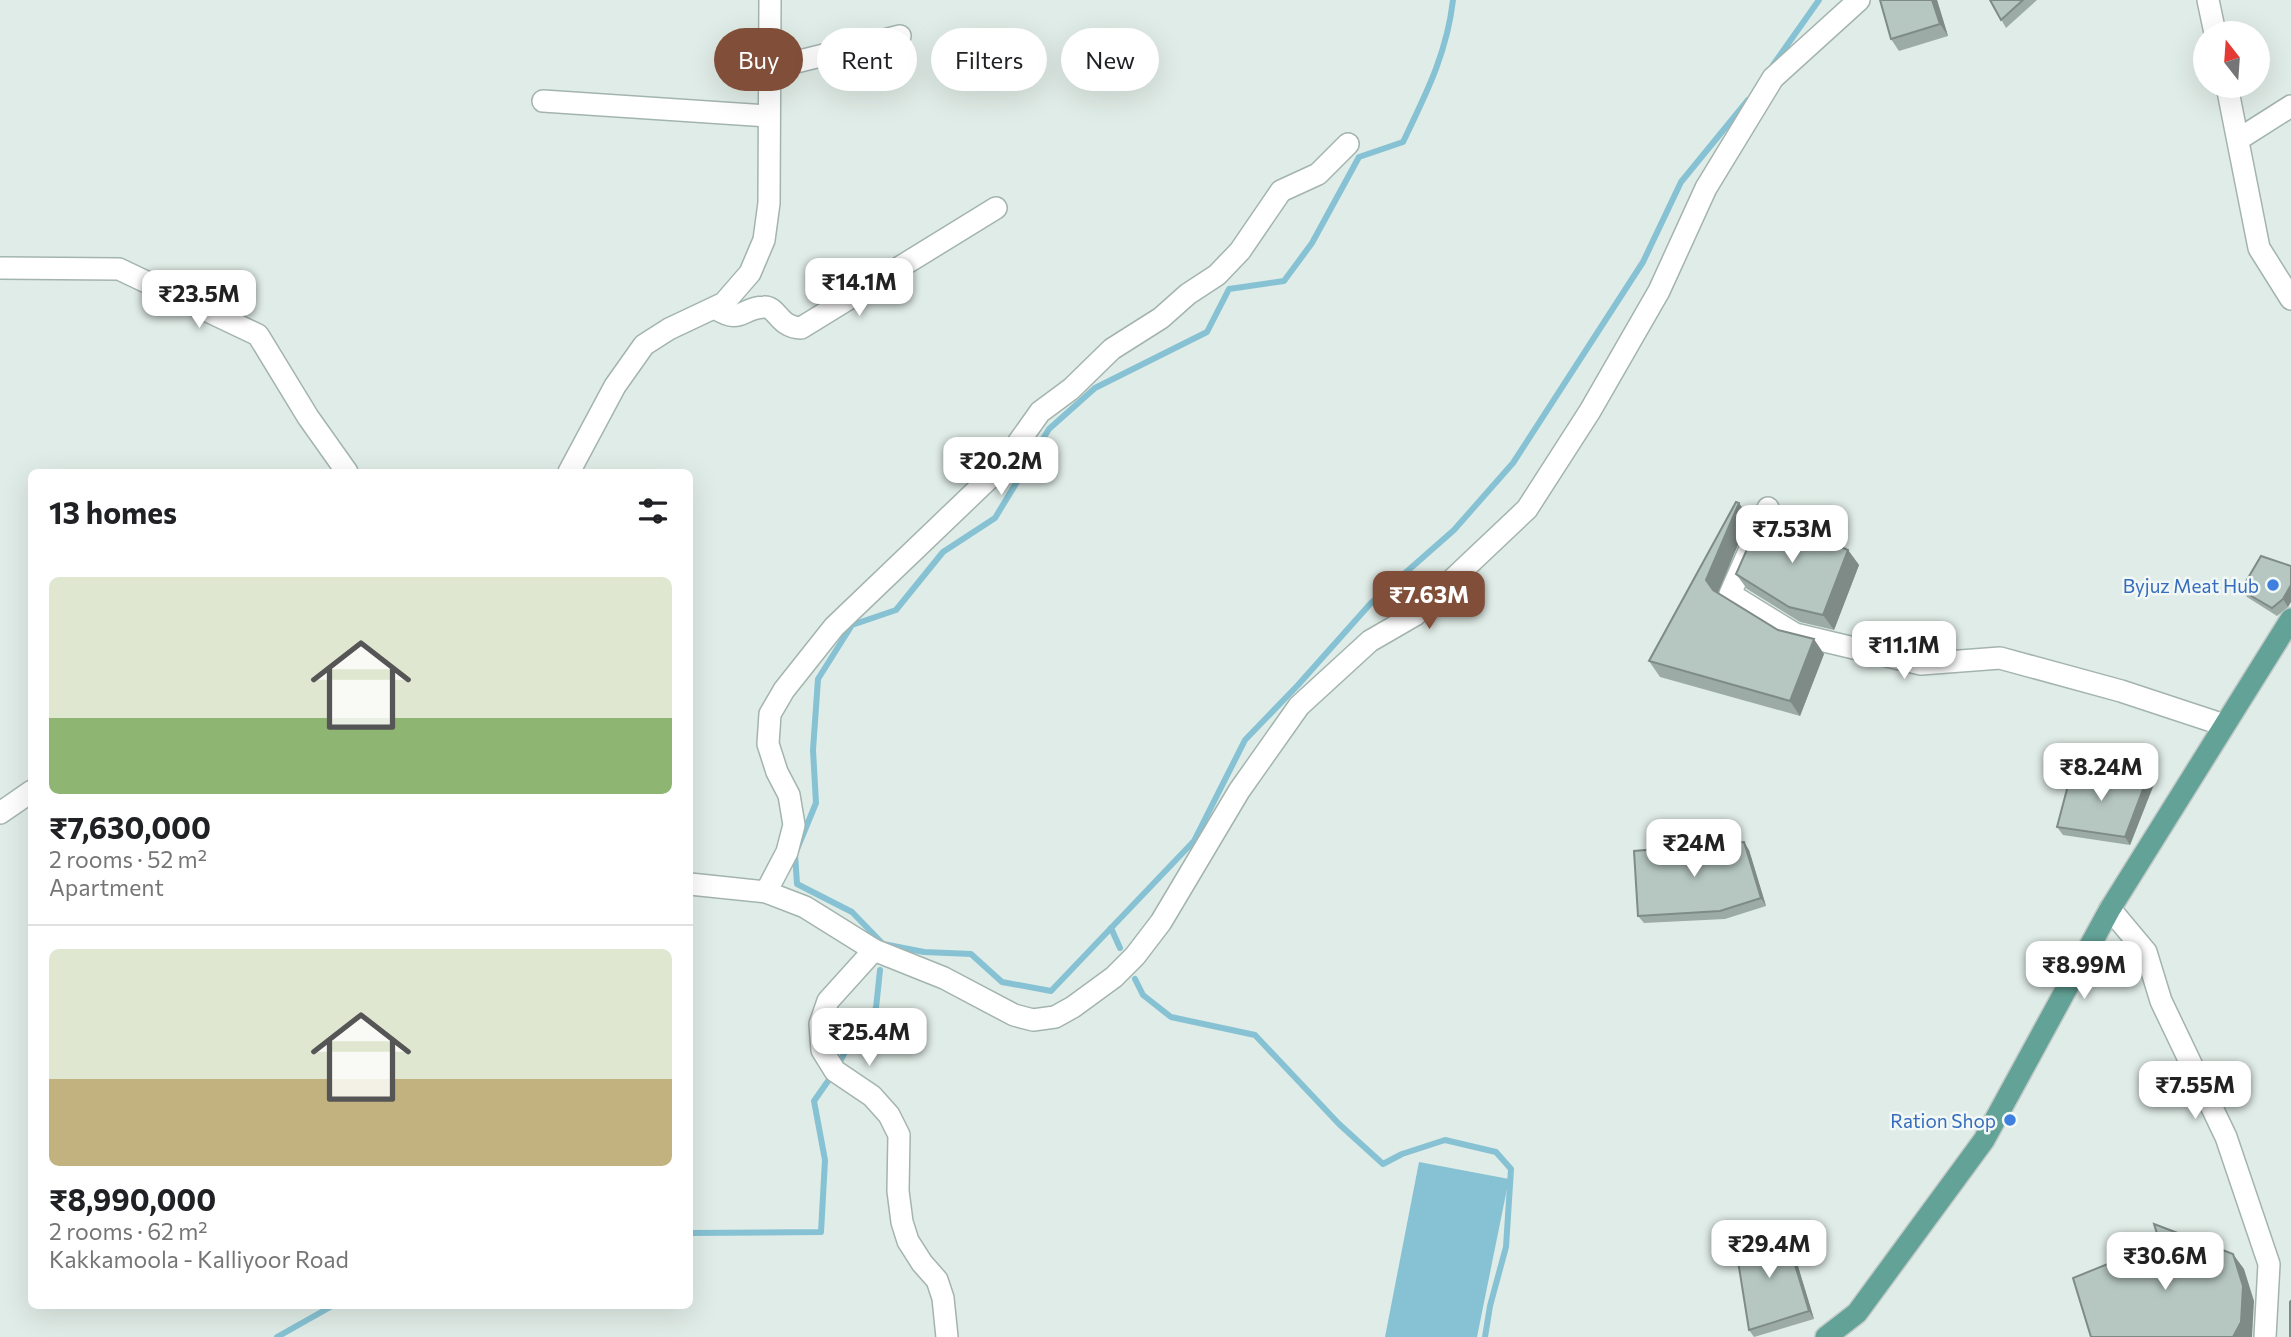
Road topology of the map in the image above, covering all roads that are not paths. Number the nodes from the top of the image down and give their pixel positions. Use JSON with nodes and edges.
{"nodes":[{"id":1,"x":770,"y":0,"type":"edge"},
{"id":2,"x":1859,"y":0,"type":"edge"},
{"id":3,"x":2208,"y":0,"type":"edge"},
{"id":4,"x":2212,"y":21,"type":"edge"},
{"id":5,"x":769,"y":28,"type":"edge"},
{"id":6,"x":768,"y":91,"type":"edge"},
{"id":7,"x":2230,"y":98,"type":"edge"},
{"id":8,"x":543,"y":101,"type":"dead end"},
{"id":9,"x":2291,"y":106,"type":"edge"},
{"id":10,"x":769,"y":116,"type":"junction"},
{"id":11,"x":2239,"y":139,"type":"junction"},
{"id":12,"x":1348,"y":144,"type":"dead end"},
{"id":13,"x":996,"y":208,"type":"dead end"},
{"id":14,"x":0,"y":268,"type":"edge"},
{"id":15,"x":2291,"y":299,"type":"edge"},
{"id":16,"x":715,"y":308,"type":"junction"},
{"id":17,"x":345,"y":469,"type":"edge"},
{"id":18,"x":571,"y":469,"type":"edge"},
{"id":19,"x":1768,"y":508,"type":"dead end"},
{"id":20,"x":2291,"y":619,"type":"edge"},
{"id":21,"x":2224,"y":725,"type":"junction"},
{"id":22,"x":28,"y":794,"type":"edge"},
{"id":23,"x":0,"y":813,"type":"edge"},
{"id":24,"x":693,"y":884,"type":"edge"},
{"id":25,"x":766,"y":892,"type":"junction"},
{"id":26,"x":2110,"y":909,"type":"junction"},
{"id":27,"x":874,"y":950,"type":"junction"},
{"id":28,"x":947,"y":1337,"type":"edge"},
{"id":29,"x":1826,"y":1337,"type":"edge"},
{"id":30,"x":2265,"y":1337,"type":"edge"}],
"edges":[{"from":1,"to":5,"type":"street"},
{"from":2,"to":27,"type":"street"},
{"from":3,"to":4,"type":"street"},
{"from":6,"to":10,"type":"street"},
{"from":7,"to":11,"type":"street"},
{"from":8,"to":10,"type":"street"},
{"from":9,"to":11,"type":"street"},
{"from":10,"to":16,"type":"street"},
{"from":11,"to":15,"type":"street"},
{"from":12,"to":25,"type":"street"},
{"from":13,"to":16,"type":"street"},
{"from":14,"to":17,"type":"street"},
{"from":16,"to":18,"type":"street"},
{"from":19,"to":21,"type":"street"},
{"from":20,"to":21,"type":"main road"},
{"from":21,"to":26,"type":"main road"},
{"from":22,"to":23,"type":"street"},
{"from":24,"to":25,"type":"street"},
{"from":25,"to":27,"type":"street"},
{"from":26,"to":29,"type":"main road"},
{"from":26,"to":30,"type":"street"},
{"from":27,"to":28,"type":"street"}]}
